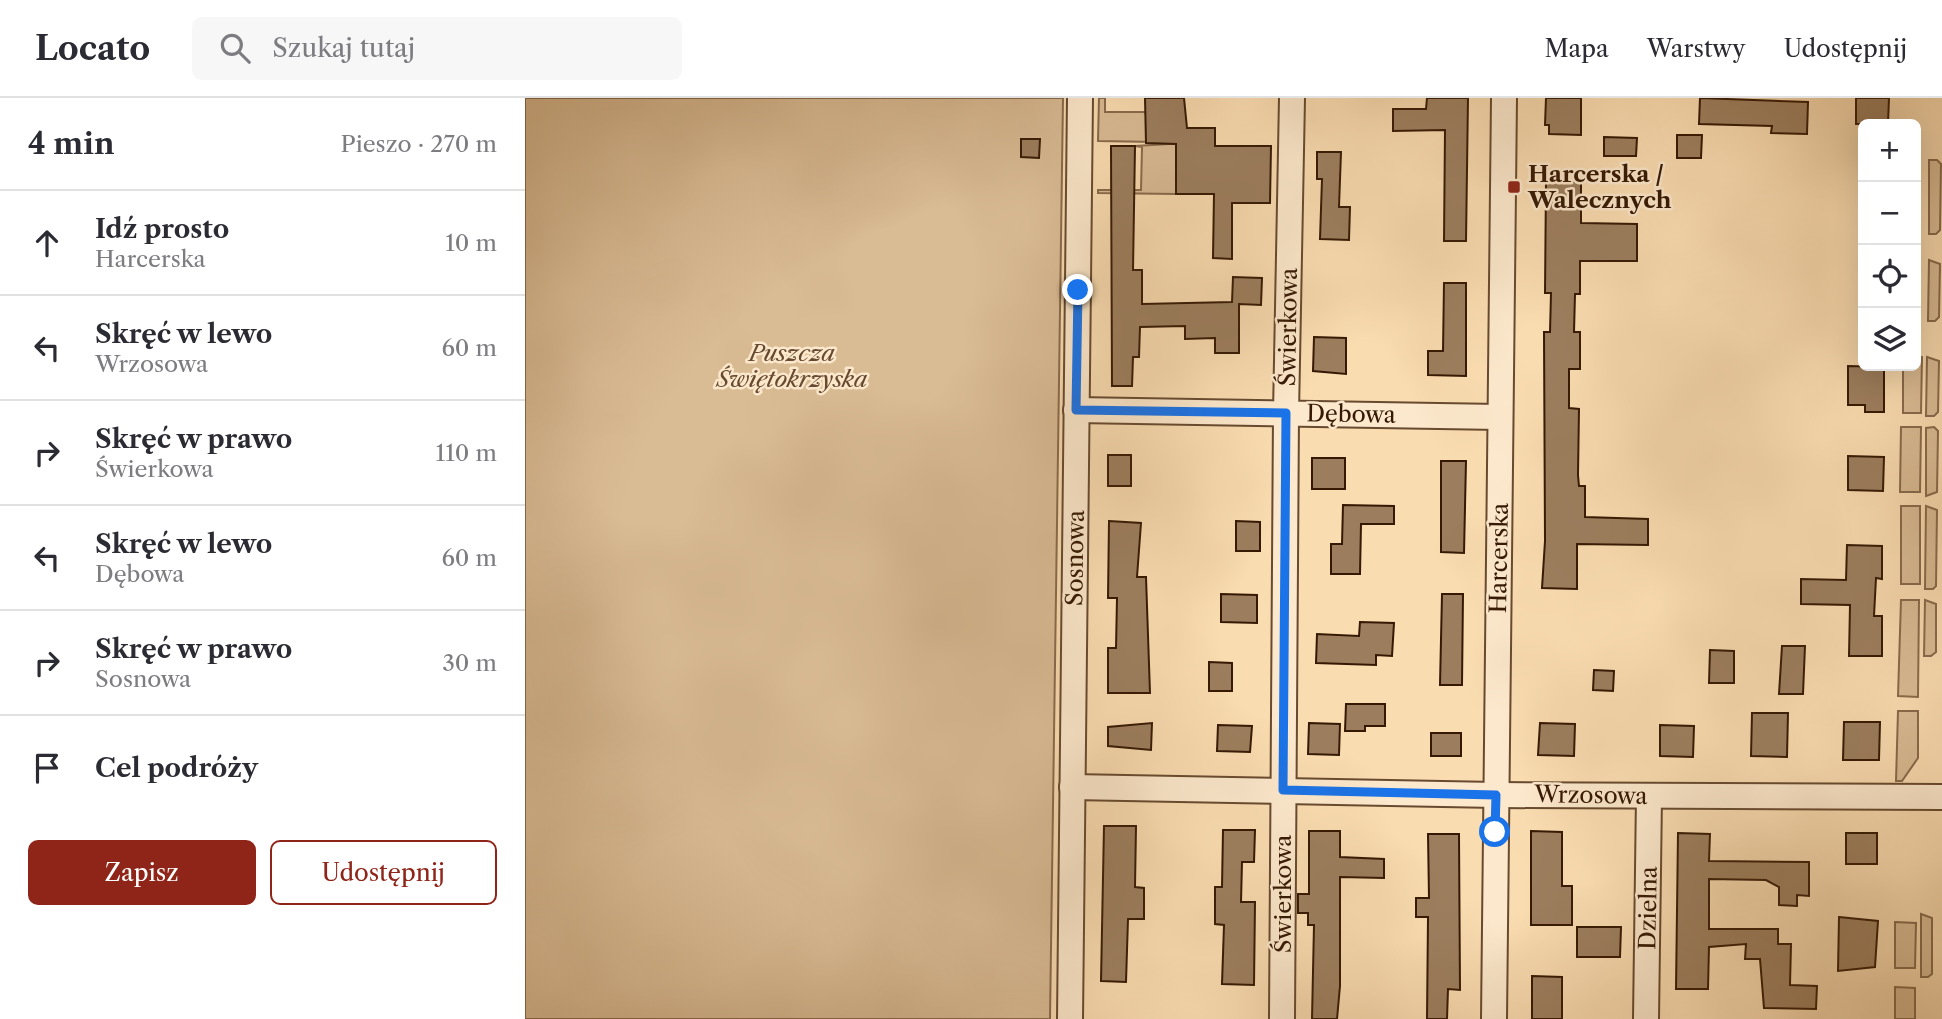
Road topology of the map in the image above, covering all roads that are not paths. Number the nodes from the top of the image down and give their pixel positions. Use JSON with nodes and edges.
{"nodes":[{"id":1,"x":1080,"y":98,"type":"edge"},
{"id":2,"x":1292,"y":98,"type":"edge"},
{"id":3,"x":1504,"y":98,"type":"edge"},
{"id":4,"x":1076,"y":410,"type":"junction"},
{"id":5,"x":1286,"y":413,"type":"junction"},
{"id":6,"x":1500,"y":417,"type":"junction"},
{"id":7,"x":1072,"y":787,"type":"junction"},
{"id":8,"x":1283,"y":790,"type":"junction"},
{"id":9,"x":1496,"y":795,"type":"junction"},
{"id":10,"x":1649,"y":796,"type":"junction"},
{"id":11,"x":1942,"y":797,"type":"edge"},
{"id":12,"x":1070,"y":1019,"type":"edge"},
{"id":13,"x":1282,"y":1019,"type":"edge"},
{"id":14,"x":1494,"y":1019,"type":"edge"},
{"id":15,"x":1646,"y":1019,"type":"edge"}],
"edges":[{"from":1,"to":4,"type":"street","name":"Sosnowa"},
{"from":2,"to":5,"type":"street","name":"Świerkowa"},
{"from":3,"to":6,"type":"street","name":"Harcerska"},
{"from":4,"to":5,"type":"street","name":"Dębowa"},
{"from":4,"to":7,"type":"street","name":"Sosnowa"},
{"from":5,"to":6,"type":"street","name":"Dębowa"},
{"from":5,"to":8,"type":"street","name":"Świerkowa"},
{"from":6,"to":9,"type":"street","name":"Harcerska"},
{"from":7,"to":8,"type":"street","name":"Wrzosowa"},
{"from":7,"to":12,"type":"street","name":"Sosnowa"},
{"from":8,"to":9,"type":"street","name":"Wrzosowa"},
{"from":8,"to":13,"type":"street","name":"Świerkowa"},
{"from":9,"to":10,"type":"street","name":"Wrzosowa"},
{"from":9,"to":14,"type":"street","name":"Harcerska"},
{"from":10,"to":11,"type":"street","name":"Wrzosowa"},
{"from":10,"to":15,"type":"street","name":"Dzielna"}]}
